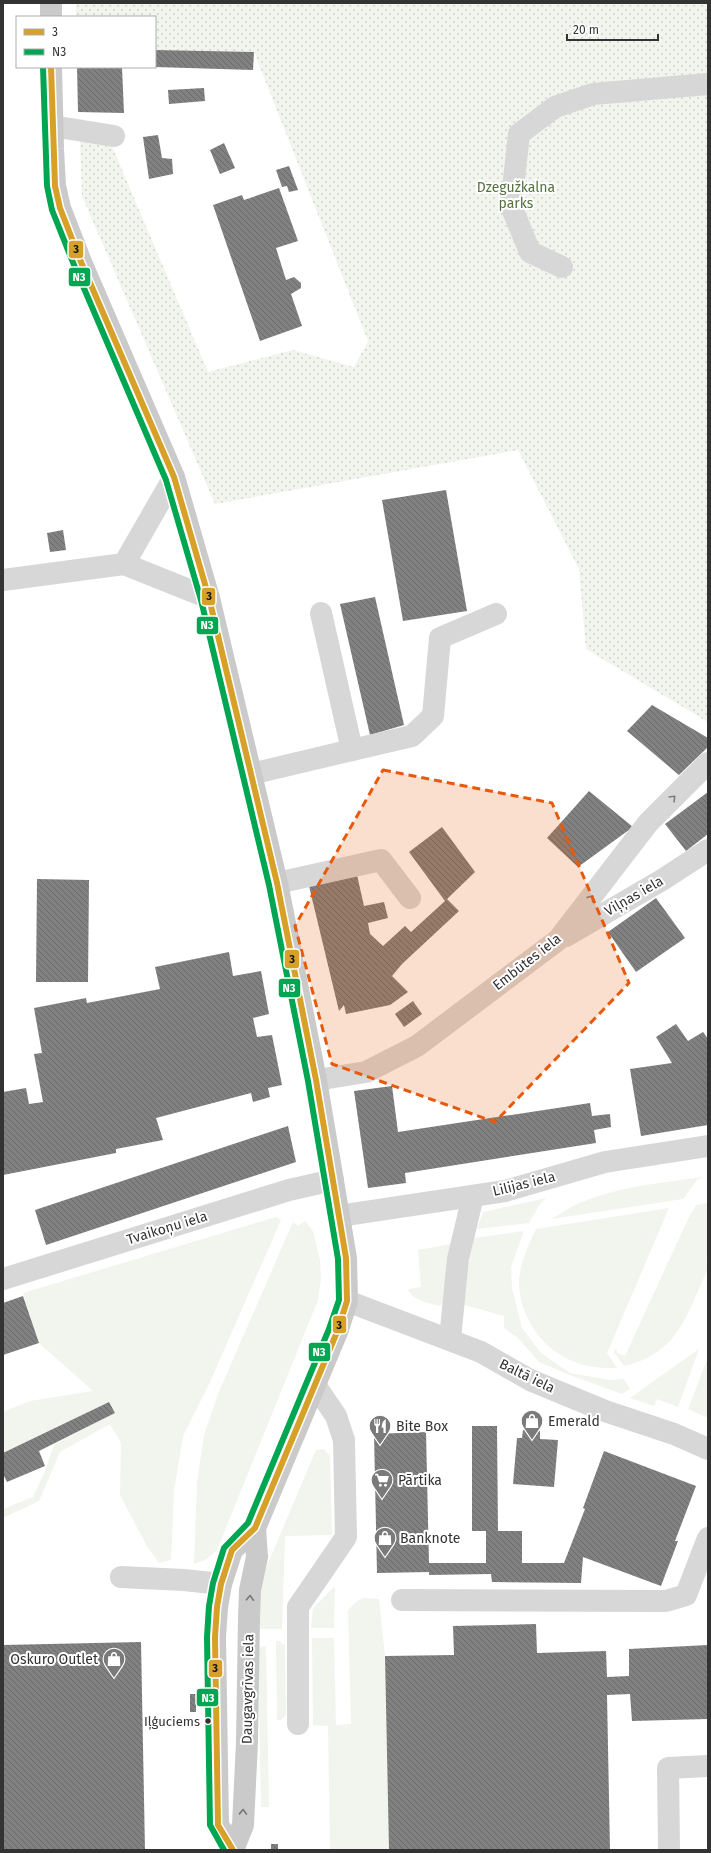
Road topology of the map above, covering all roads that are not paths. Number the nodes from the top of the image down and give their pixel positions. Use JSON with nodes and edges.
{"nodes":[{"id":1,"x":50,"y":3,"type":"edge"},
{"id":2,"x":51,"y":16,"type":"edge"},
{"id":3,"x":51,"y":68,"type":"edge"},
{"id":4,"x":708,"y":84,"type":"edge"},
{"id":5,"x":52,"y":126,"type":"junction"},
{"id":6,"x":114,"y":136,"type":"dead end"},
{"id":7,"x":562,"y":267,"type":"dead end"},
{"id":8,"x":174,"y":477,"type":"junction"},
{"id":9,"x":124,"y":564,"type":"junction"},
{"id":10,"x":3,"y":580,"type":"edge"},
{"id":11,"x":209,"y":598,"type":"junction"},
{"id":12,"x":321,"y":613,"type":"dead end"},
{"id":13,"x":496,"y":614,"type":"dead end"},
{"id":14,"x":352,"y":750,"type":"junction"},
{"id":15,"x":708,"y":763,"type":"edge"},
{"id":16,"x":251,"y":774,"type":"junction"},
{"id":17,"x":708,"y":850,"type":"edge"},
{"id":18,"x":277,"y":883,"type":"junction"},
{"id":19,"x":410,"y":898,"type":"dead end"},
{"id":20,"x":558,"y":940,"type":"junction"},
{"id":21,"x":316,"y":1080,"type":"junction"},
{"id":22,"x":708,"y":1146,"type":"edge"},
{"id":23,"x":333,"y":1180,"type":"junction"},
{"id":24,"x":473,"y":1196,"type":"junction"},
{"id":25,"x":339,"y":1216,"type":"junction"},
{"id":26,"x":3,"y":1279,"type":"edge"},
{"id":27,"x":347,"y":1301,"type":"junction"},
{"id":28,"x":450,"y":1340,"type":"junction"},
{"id":29,"x":315,"y":1385,"type":"junction"},
{"id":30,"x":708,"y":1449,"type":"edge"},
{"id":31,"x":256,"y":1528,"type":"junction"},
{"id":32,"x":708,"y":1538,"type":"edge"},
{"id":33,"x":121,"y":1577,"type":"dead end"},
{"id":34,"x":221,"y":1584,"type":"junction"},
{"id":35,"x":402,"y":1600,"type":"dead end"},
{"id":36,"x":298,"y":1724,"type":"dead end"},
{"id":37,"x":708,"y":1766,"type":"edge"},
{"id":38,"x":233,"y":1850,"type":"edge"},
{"id":39,"x":669,"y":1850,"type":"edge"}],
"edges":[{"from":1,"to":2,"type":"main road"},
{"from":3,"to":5,"type":"main road","name":"Daugavgrīvas iela"},
{"from":4,"to":7,"type":"street"},
{"from":5,"to":6,"type":"street"},
{"from":5,"to":8,"type":"main road","name":"Daugavgrīvas iela"},
{"from":8,"to":9,"type":"street"},
{"from":8,"to":11,"type":"main road","name":"Daugavgrīvas iela"},
{"from":9,"to":10,"type":"street"},
{"from":9,"to":11,"type":"street"},
{"from":11,"to":16,"type":"main road","name":"Daugavgrīvas iela"},
{"from":12,"to":14,"type":"street"},
{"from":13,"to":14,"type":"street"},
{"from":14,"to":16,"type":"street"},
{"from":20,"to":15,"type":"street","name":"Embūtes iela","one_way":true},
{"from":16,"to":18,"type":"main road","name":"Daugavgrīvas iela"},
{"from":17,"to":20,"type":"street","name":"Viļņas iela"},
{"from":18,"to":19,"type":"street"},
{"from":18,"to":21,"type":"main road","name":"Daugavgrīvas iela"},
{"from":20,"to":21,"type":"street","name":"Embūtes iela"},
{"from":21,"to":23,"type":"main road","name":"Daugavgrīvas iela"},
{"from":22,"to":24,"type":"street","name":"Lilijas iela"},
{"from":23,"to":25,"type":"main road","name":"Daugavgrīvas iela"},
{"from":23,"to":26,"type":"street","name":"Tvaikoņu iela"},
{"from":24,"to":25,"type":"street","name":"Lilijas iela"},
{"from":24,"to":28,"type":"street"},
{"from":25,"to":27,"type":"main road","name":"Daugavgrīvas iela"},
{"from":27,"to":28,"type":"street","name":"Baltā iela"},
{"from":27,"to":29,"type":"main road","name":"Daugavgrīvas iela"},
{"from":28,"to":30,"type":"street","name":"Baltā iela"},
{"from":29,"to":31,"type":"main road","name":"Daugavgrīvas iela"},
{"from":29,"to":36,"type":"street"},
{"from":31,"to":34,"type":"main road","name":"Daugavgrīvas iela"},
{"from":38,"to":31,"type":"main road","name":"Daugavgrīvas iela","one_way":true},
{"from":32,"to":35,"type":"street"},
{"from":33,"to":34,"type":"street"},
{"from":34,"to":38,"type":"main road","name":"Daugavgrīvas iela"},
{"from":37,"to":39,"type":"street"}]}
